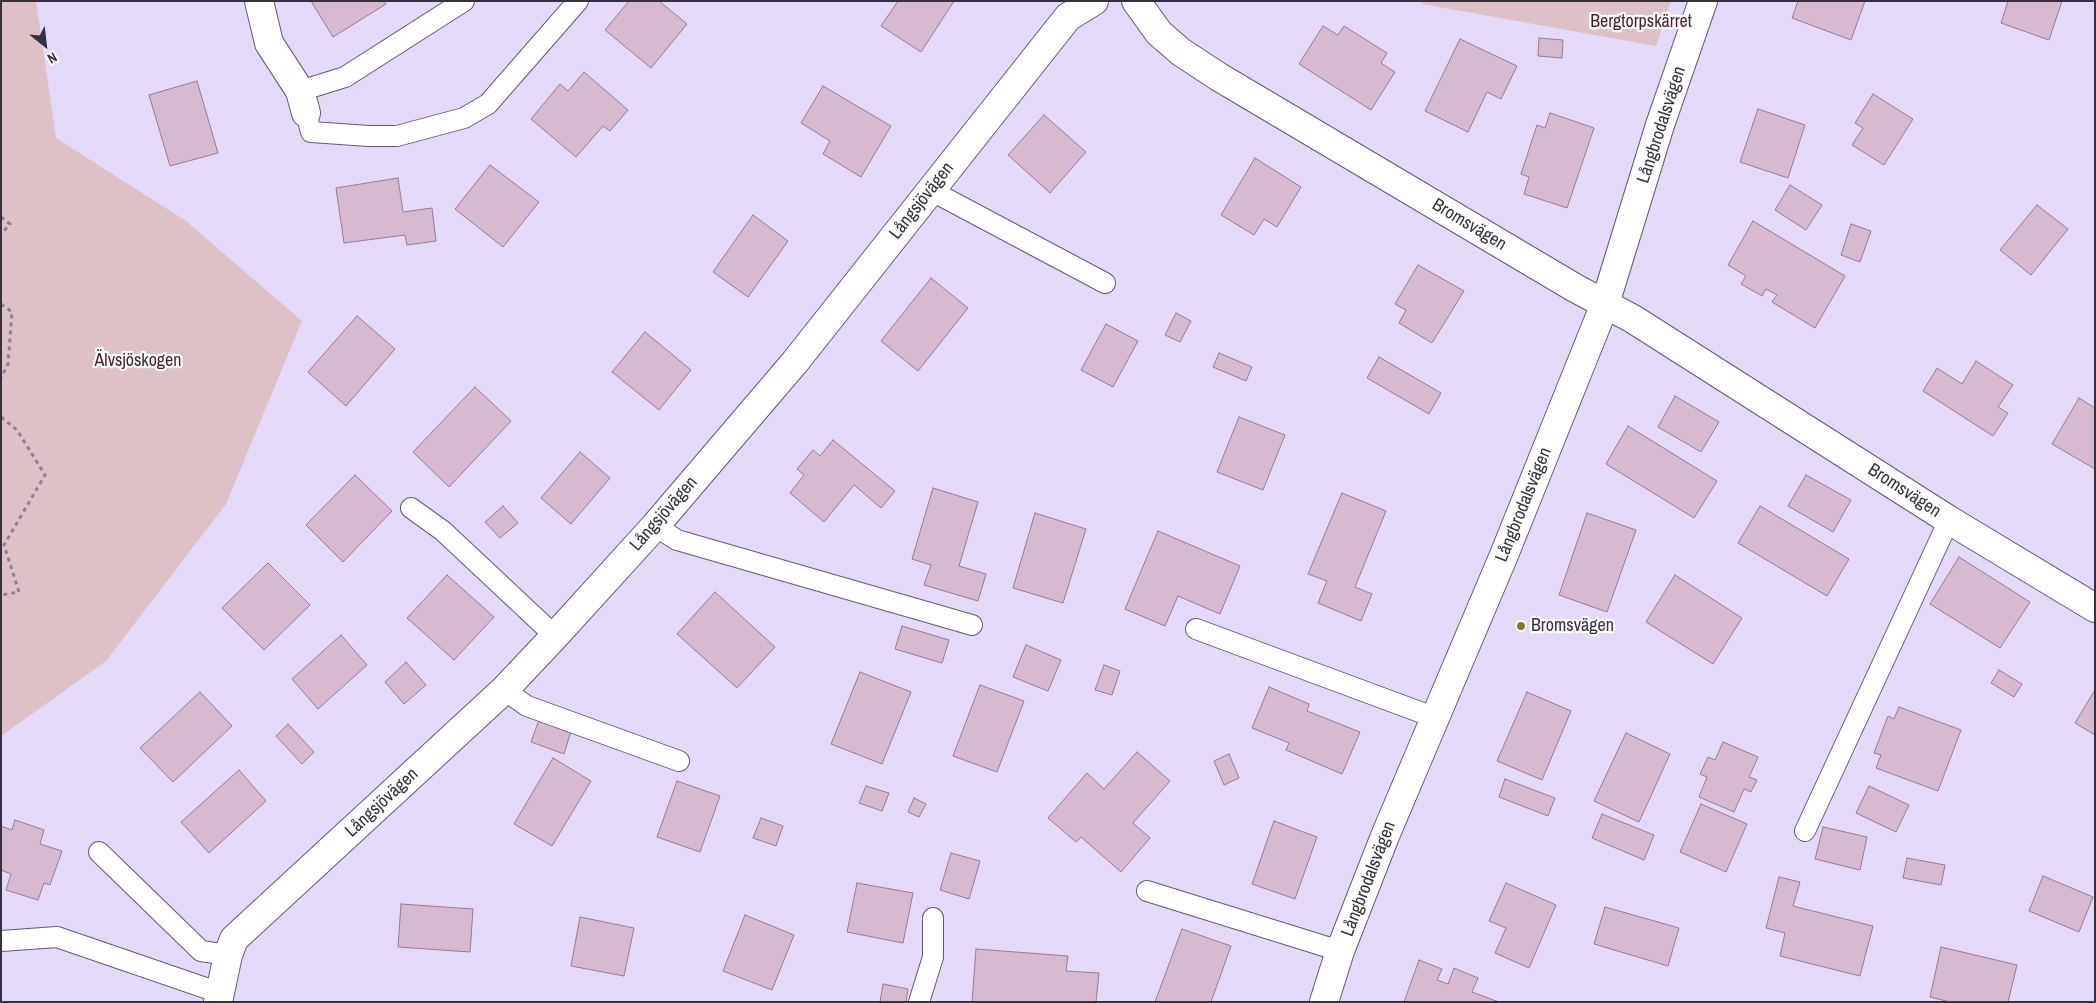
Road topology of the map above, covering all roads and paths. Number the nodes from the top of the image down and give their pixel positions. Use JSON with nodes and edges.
{"nodes":[{"id":1,"x":259,"y":1,"type":"edge"},
{"id":2,"x":464,"y":1,"type":"edge"},
{"id":3,"x":578,"y":1,"type":"edge"},
{"id":4,"x":1094,"y":1,"type":"edge"},
{"id":5,"x":1136,"y":1,"type":"edge"},
{"id":6,"x":1703,"y":1,"type":"edge"},
{"id":7,"x":303,"y":102,"type":"junction"},
{"id":8,"x":930,"y":190,"type":"junction"},
{"id":9,"x":1,"y":218,"type":"edge"},
{"id":10,"x":1,"y":234,"type":"edge"},
{"id":11,"x":1105,"y":283,"type":"dead end"},
{"id":12,"x":1,"y":304,"type":"edge"},
{"id":13,"x":1605,"y":304,"type":"junction"},
{"id":14,"x":1,"y":378,"type":"edge"},
{"id":15,"x":1,"y":417,"type":"edge"},
{"id":16,"x":412,"y":508,"type":"dead end"},
{"id":17,"x":1949,"y":520,"type":"junction"},
{"id":18,"x":654,"y":526,"type":"junction"},
{"id":19,"x":1,"y":596,"type":"edge"},
{"id":20,"x":2095,"y":608,"type":"edge"},
{"id":21,"x":972,"y":624,"type":"dead end"},
{"id":22,"x":1196,"y":629,"type":"dead end"},
{"id":23,"x":555,"y":636,"type":"junction"},
{"id":24,"x":504,"y":690,"type":"junction"},
{"id":25,"x":1436,"y":718,"type":"junction"},
{"id":26,"x":680,"y":761,"type":"dead end"},
{"id":27,"x":1805,"y":831,"type":"dead end"},
{"id":28,"x":99,"y":852,"type":"dead end"},
{"id":29,"x":1147,"y":891,"type":"dead end"},
{"id":30,"x":933,"y":918,"type":"dead end"},
{"id":31,"x":1,"y":941,"type":"edge"},
{"id":32,"x":1340,"y":951,"type":"junction"},
{"id":33,"x":228,"y":955,"type":"junction"},
{"id":34,"x":219,"y":998,"type":"edge"},
{"id":35,"x":919,"y":1002,"type":"edge"},
{"id":36,"x":1324,"y":1002,"type":"edge"}],
"edges":[{"from":1,"to":7,"type":"street"},
{"from":2,"to":7,"type":"lane"},
{"from":3,"to":7,"type":"lane"},
{"from":4,"to":8,"type":"street","name":"Långsjövägen"},
{"from":5,"to":13,"type":"street","name":"Bromsvägen"},
{"from":6,"to":13,"type":"street","name":"Långbrodalsvägen"},
{"from":8,"to":11,"type":"lane"},
{"from":8,"to":18,"type":"street","name":"Långsjövägen"},
{"from":9,"to":10,"type":"path"},
{"from":12,"to":14,"type":"path"},
{"from":13,"to":17,"type":"street","name":"Bromsvägen"},
{"from":13,"to":25,"type":"street","name":"Långbrodalsvägen"},
{"from":15,"to":19,"type":"path"},
{"from":16,"to":23,"type":"lane"},
{"from":17,"to":20,"type":"street","name":"Bromsvägen"},
{"from":17,"to":27,"type":"lane"},
{"from":18,"to":21,"type":"lane"},
{"from":18,"to":23,"type":"street","name":"Långsjövägen"},
{"from":22,"to":25,"type":"lane"},
{"from":23,"to":24,"type":"street","name":"Långsjövägen"},
{"from":24,"to":26,"type":"lane"},
{"from":24,"to":33,"type":"street","name":"Långsjövägen"},
{"from":25,"to":32,"type":"street","name":"Långbrodalsvägen"},
{"from":28,"to":33,"type":"lane"},
{"from":29,"to":32,"type":"lane"},
{"from":30,"to":35,"type":"lane"},
{"from":31,"to":34,"type":"lane"},
{"from":32,"to":36,"type":"street","name":"Långbrodalsvägen"},
{"from":33,"to":34,"type":"street","name":"Långsjövägen"}]}
